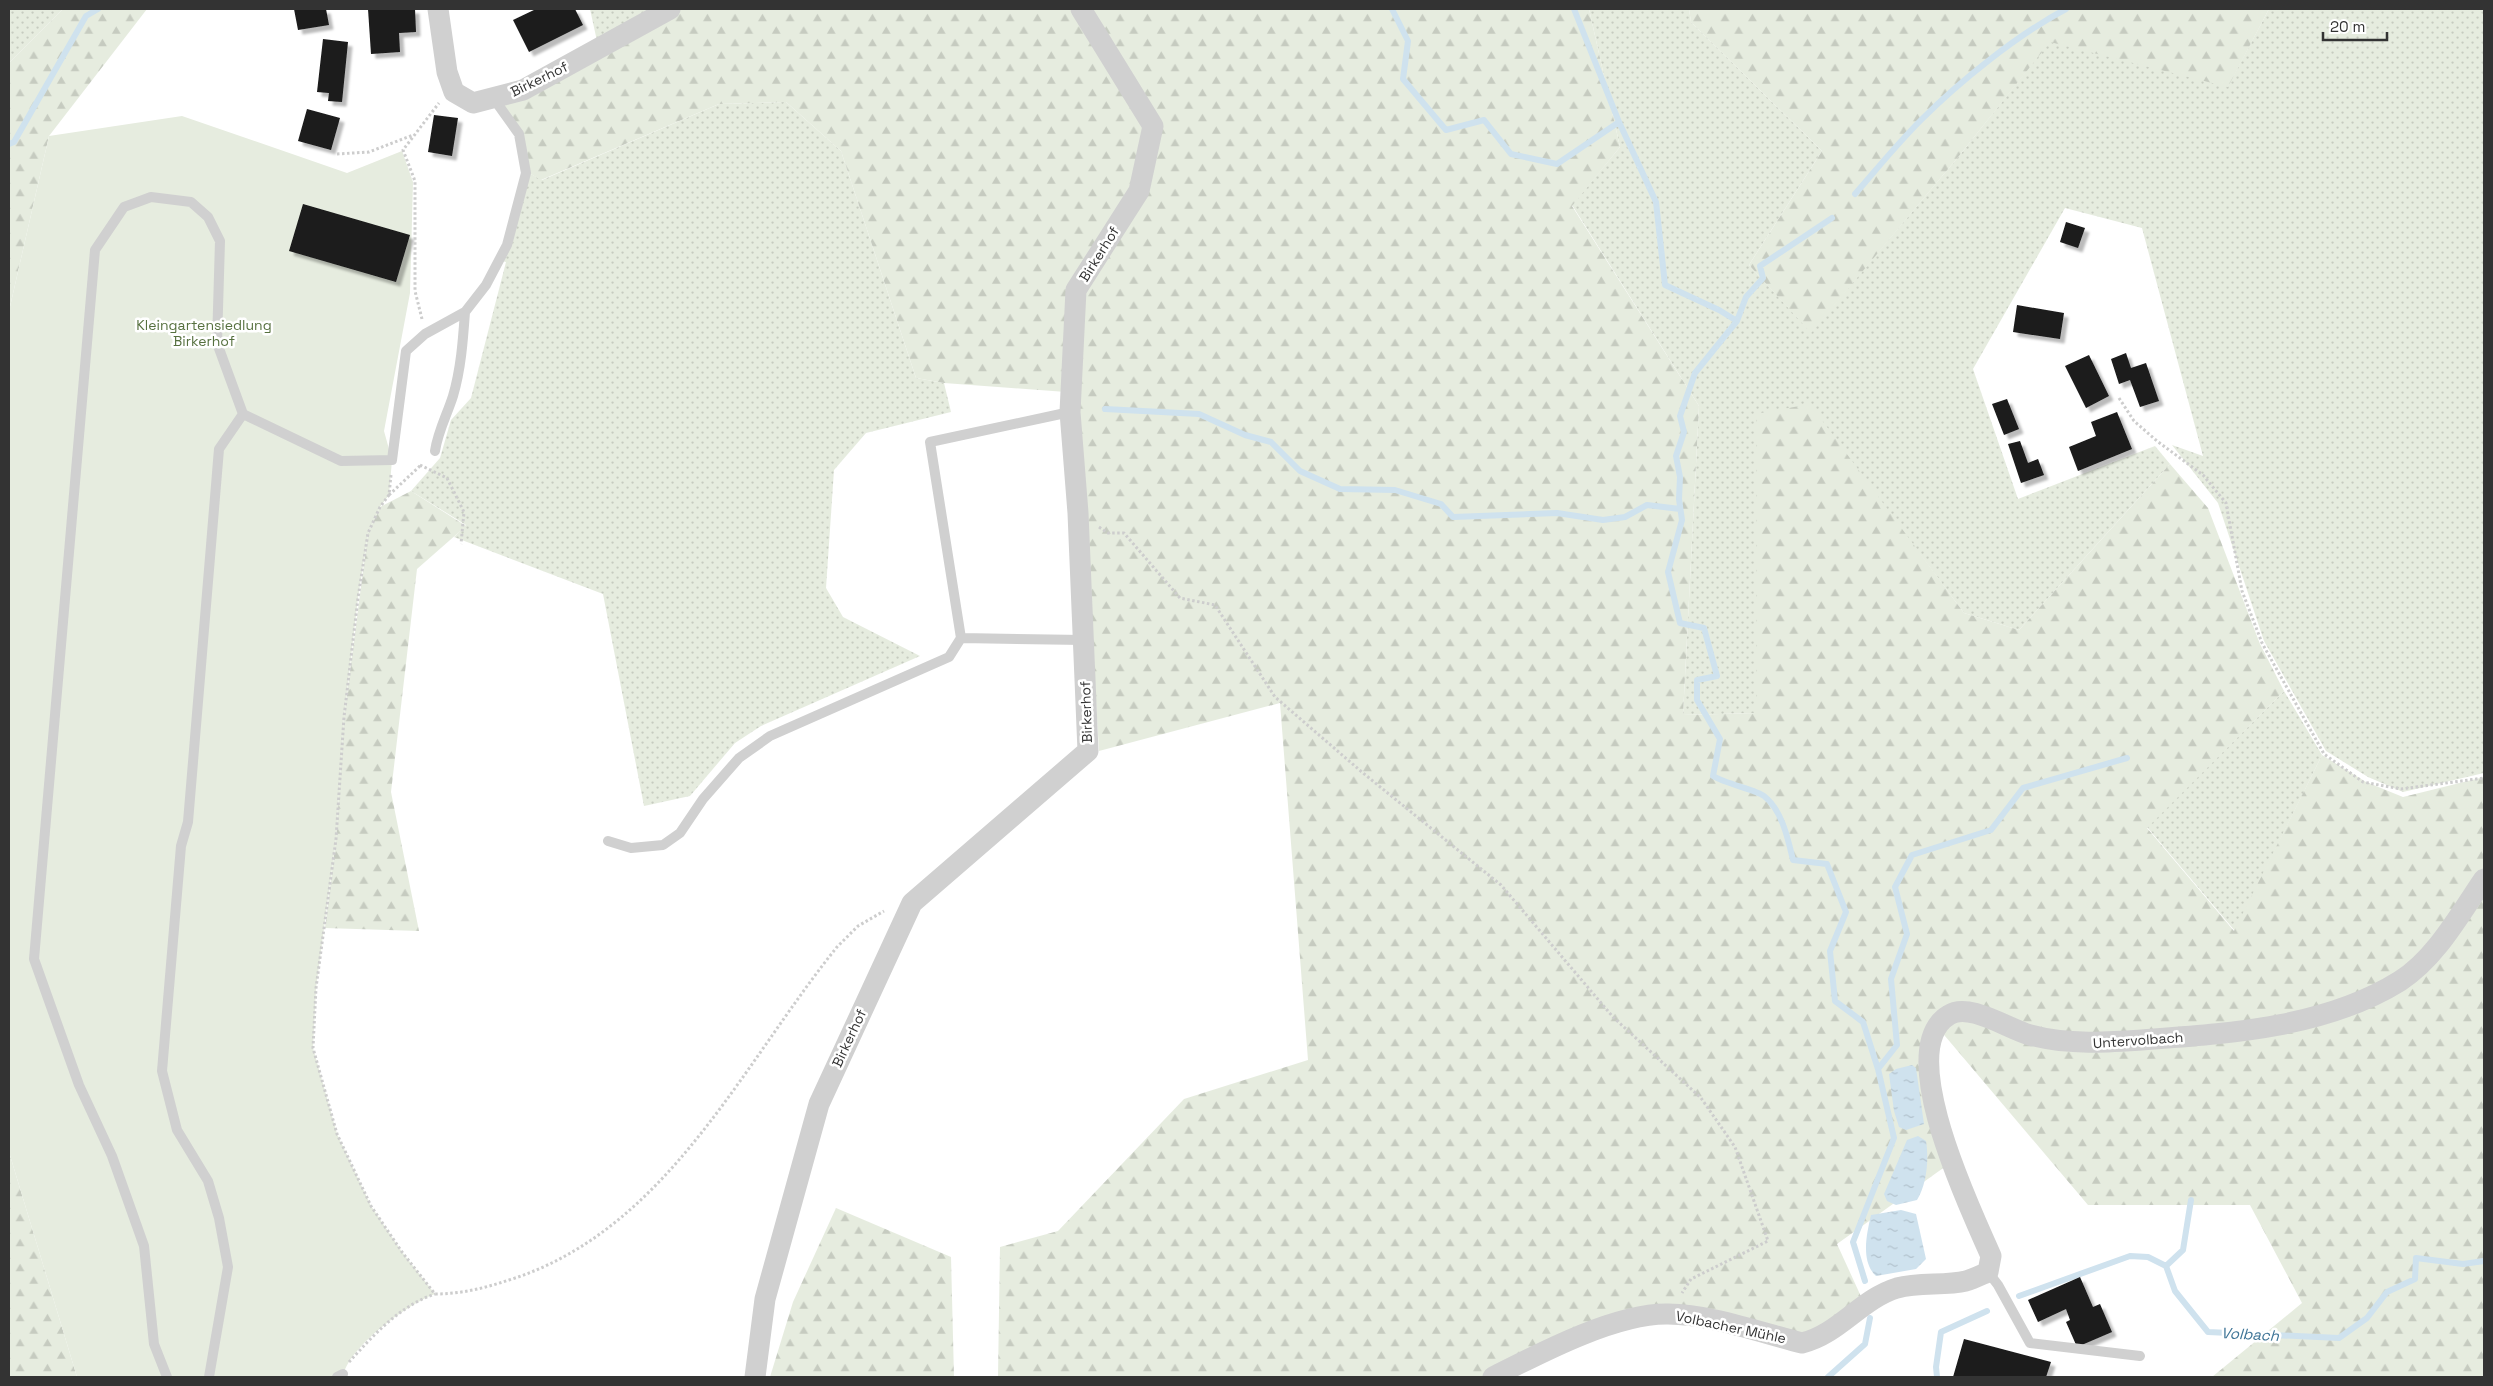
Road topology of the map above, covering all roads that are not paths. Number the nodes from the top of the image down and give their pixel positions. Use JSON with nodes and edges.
{"nodes":[{"id":1,"x":438,"y":9,"type":"edge"},
{"id":2,"x":670,"y":9,"type":"edge"},
{"id":3,"x":1081,"y":9,"type":"edge"},
{"id":4,"x":494,"y":99,"type":"junction"},
{"id":5,"x":465,"y":312,"type":"junction"},
{"id":6,"x":1070,"y":412,"type":"junction"},
{"id":7,"x":243,"y":414,"type":"junction"},
{"id":8,"x":435,"y":451,"type":"road end"},
{"id":9,"x":961,"y":638,"type":"junction"},
{"id":10,"x":1084,"y":640,"type":"junction"},
{"id":11,"x":608,"y":842,"type":"dead end"},
{"id":12,"x":2484,"y":879,"type":"edge"},
{"id":13,"x":1988,"y":1272,"type":"junction"},
{"id":14,"x":2140,"y":1356,"type":"dead end"},
{"id":15,"x":167,"y":1377,"type":"edge"},
{"id":16,"x":209,"y":1377,"type":"edge"},
{"id":17,"x":755,"y":1377,"type":"edge"},
{"id":18,"x":1493,"y":1377,"type":"edge"}],
"edges":[{"from":1,"to":4,"type":"street","name":"Birkerhof"},
{"from":2,"to":4,"type":"street","name":"Birkerhof"},
{"from":3,"to":6,"type":"street","name":"Birkerhof"},
{"from":4,"to":5,"type":"lane"},
{"from":5,"to":7,"type":"lane"},
{"from":5,"to":8,"type":"lane"},
{"from":6,"to":9,"type":"lane"},
{"from":6,"to":10,"type":"street","name":"Birkerhof"},
{"from":7,"to":15,"type":"lane"},
{"from":7,"to":16,"type":"lane"},
{"from":9,"to":10,"type":"lane"},
{"from":9,"to":11,"type":"lane"},
{"from":10,"to":17,"type":"street","name":"Birkerhof"},
{"from":12,"to":13,"type":"street","name":"Untervolbach"},
{"from":13,"to":14,"type":"lane"},
{"from":13,"to":18,"type":"street","name":"Volbacher Mühle"}]}
